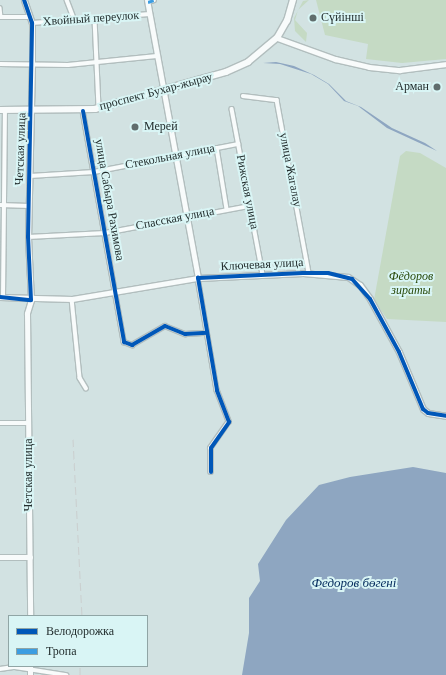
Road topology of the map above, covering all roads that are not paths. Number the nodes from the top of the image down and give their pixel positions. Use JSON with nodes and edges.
{"nodes":[{"id":1,"x":24,"y":0,"type":"edge"},
{"id":2,"x":67,"y":0,"type":"edge"},
{"id":3,"x":154,"y":0,"type":"edge"},
{"id":4,"x":293,"y":0,"type":"edge"},
{"id":5,"x":148,"y":1,"type":"edge"},
{"id":6,"x":0,"y":8,"type":"edge"},
{"id":7,"x":150,"y":14,"type":"junction"},
{"id":8,"x":1,"y":17,"type":"edge"},
{"id":9,"x":30,"y":17,"type":"junction"},
{"id":10,"x":95,"y":19,"type":"junction"},
{"id":11,"x":75,"y":20,"type":"junction"},
{"id":12,"x":32,"y":23,"type":"junction"},
{"id":13,"x":276,"y":38,"type":"junction"},
{"id":14,"x":158,"y":56,"type":"junction"},
{"id":15,"x":32,"y":63,"type":"junction"},
{"id":16,"x":97,"y":63,"type":"junction"},
{"id":17,"x":0,"y":64,"type":"edge"},
{"id":18,"x":446,"y":64,"type":"edge"},
{"id":19,"x":163,"y":92,"type":"junction"},
{"id":20,"x":243,"y":96,"type":"dead end"},
{"id":21,"x":99,"y":108,"type":"junction"},
{"id":22,"x":232,"y":109,"type":"dead end"},
{"id":23,"x":2,"y":110,"type":"edge"},
{"id":24,"x":32,"y":110,"type":"junction"},
{"id":25,"x":83,"y":111,"type":"junction"},
{"id":26,"x":238,"y":144,"type":"junction"},
{"id":27,"x":217,"y":148,"type":"junction"},
{"id":28,"x":177,"y":156,"type":"junction"},
{"id":29,"x":94,"y":172,"type":"junction"},
{"id":30,"x":30,"y":176,"type":"junction"},
{"id":31,"x":2,"y":205,"type":"edge"},
{"id":32,"x":29,"y":206,"type":"junction"},
{"id":33,"x":249,"y":206,"type":"junction"},
{"id":34,"x":227,"y":209,"type":"junction"},
{"id":35,"x":189,"y":217,"type":"junction"},
{"id":36,"x":105,"y":232,"type":"junction"},
{"id":37,"x":28,"y":237,"type":"junction"},
{"id":38,"x":309,"y":273,"type":"junction"},
{"id":39,"x":263,"y":275,"type":"junction"},
{"id":40,"x":198,"y":278,"type":"junction"},
{"id":41,"x":116,"y":292,"type":"junction"},
{"id":42,"x":1,"y":297,"type":"edge"},
{"id":43,"x":72,"y":299,"type":"junction"},
{"id":44,"x":31,"y":300,"type":"junction"},
{"id":45,"x":207,"y":333,"type":"junction"},
{"id":46,"x":86,"y":388,"type":"dead end"},
{"id":47,"x":446,"y":416,"type":"edge"},
{"id":48,"x":0,"y":423,"type":"edge"},
{"id":49,"x":29,"y":423,"type":"junction"},
{"id":50,"x":211,"y":472,"type":"dead end"},
{"id":51,"x":0,"y":557,"type":"edge"},
{"id":52,"x":30,"y":557,"type":"junction"},
{"id":53,"x":30,"y":615,"type":"edge"},
{"id":54,"x":30,"y":667,"type":"edge"},
{"id":55,"x":0,"y":669,"type":"edge"},
{"id":56,"x":30,"y":675,"type":"edge"},
{"id":57,"x":66,"y":675,"type":"edge"}],
"edges":[{"from":1,"to":9,"type":"main road","name":"Четская улица"},
{"from":2,"to":11,"type":"street"},
{"from":3,"to":5,"type":"street"},
{"from":4,"to":13,"type":"main road"},
{"from":5,"to":7,"type":"main road"},
{"from":6,"to":8,"type":"street"},
{"from":7,"to":10,"type":"street","name":"Хвойный переулок"},
{"from":7,"to":14,"type":"main road"},
{"from":8,"to":9,"type":"street","name":"Хвойный переулок"},
{"from":9,"to":12,"type":"main road","name":"Четская улица"},
{"from":10,"to":11,"type":"street","name":"Хвойный переулок"},
{"from":10,"to":16,"type":"street"},
{"from":11,"to":12,"type":"street","name":"Хвойный переулок"},
{"from":12,"to":15,"type":"main road","name":"Четская улица"},
{"from":13,"to":18,"type":"main road"},
{"from":13,"to":19,"type":"main road","name":"проспект Бухар-жырау"},
{"from":14,"to":16,"type":"street"},
{"from":14,"to":19,"type":"main road"},
{"from":15,"to":16,"type":"street"},
{"from":15,"to":17,"type":"street"},
{"from":15,"to":24,"type":"main road","name":"Четская улица"},
{"from":16,"to":21,"type":"street"},
{"from":19,"to":21,"type":"main road","name":"проспект Бухар-жырау"},
{"from":19,"to":28,"type":"main road"},
{"from":20,"to":38,"type":"street","name":"улица Жагалау"},
{"from":21,"to":25,"type":"main road","name":"проспект Бухар-жырау"},
{"from":22,"to":26,"type":"street","name":"Рижская улица"},
{"from":23,"to":24,"type":"main road","name":"проспект Бухар-жырау"},
{"from":23,"to":31,"type":"street"},
{"from":24,"to":25,"type":"main road","name":"проспект Бухар-жырау"},
{"from":24,"to":30,"type":"main road","name":"Четская улица"},
{"from":25,"to":29,"type":"street","name":"улица Сабыра Рахимова"},
{"from":26,"to":27,"type":"street","name":"Стекольная улица"},
{"from":26,"to":33,"type":"street","name":"Рижская улица"},
{"from":27,"to":28,"type":"street","name":"Стекольная улица"},
{"from":27,"to":34,"type":"street"},
{"from":28,"to":29,"type":"street","name":"Стекольная улица"},
{"from":28,"to":35,"type":"main road"},
{"from":29,"to":30,"type":"street","name":"Стекольная улица"},
{"from":29,"to":36,"type":"street","name":"улица Сабыра Рахимова"},
{"from":30,"to":32,"type":"main road","name":"Четская улица"},
{"from":31,"to":32,"type":"street"},
{"from":31,"to":42,"type":"street"},
{"from":32,"to":37,"type":"main road","name":"Четская улица"},
{"from":33,"to":34,"type":"street","name":"Спасская улица"},
{"from":33,"to":39,"type":"street","name":"Рижская улица"},
{"from":34,"to":35,"type":"street","name":"Спасская улица"},
{"from":35,"to":36,"type":"street","name":"Спасская улица"},
{"from":35,"to":40,"type":"main road"},
{"from":36,"to":37,"type":"street","name":"Спасская улица"},
{"from":36,"to":41,"type":"street","name":"улица Сабыра Рахимова"},
{"from":37,"to":44,"type":"main road","name":"Четская улица"},
{"from":38,"to":39,"type":"main road","name":"Ключевая улица"},
{"from":38,"to":47,"type":"main road","name":"Ключевая улица"},
{"from":39,"to":40,"type":"main road","name":"Ключевая улица"},
{"from":40,"to":41,"type":"main road","name":"Ключевая улица"},
{"from":40,"to":45,"type":"street"},
{"from":41,"to":43,"type":"main road","name":"Ключевая улица"},
{"from":41,"to":45,"type":"street","name":"улица Сабыра Рахимова"},
{"from":42,"to":44,"type":"main road","name":"Ключевая улица"},
{"from":43,"to":44,"type":"main road","name":"Ключевая улица"},
{"from":43,"to":46,"type":"street"},
{"from":44,"to":49,"type":"main road","name":"Четская улица"},
{"from":45,"to":50,"type":"street"},
{"from":48,"to":49,"type":"street"},
{"from":49,"to":52,"type":"main road","name":"Четская улица"},
{"from":51,"to":52,"type":"main road"},
{"from":52,"to":53,"type":"main road","name":"Четская улица"},
{"from":54,"to":55,"type":"street"},
{"from":54,"to":56,"type":"main road"},
{"from":54,"to":57,"type":"street"}]}
